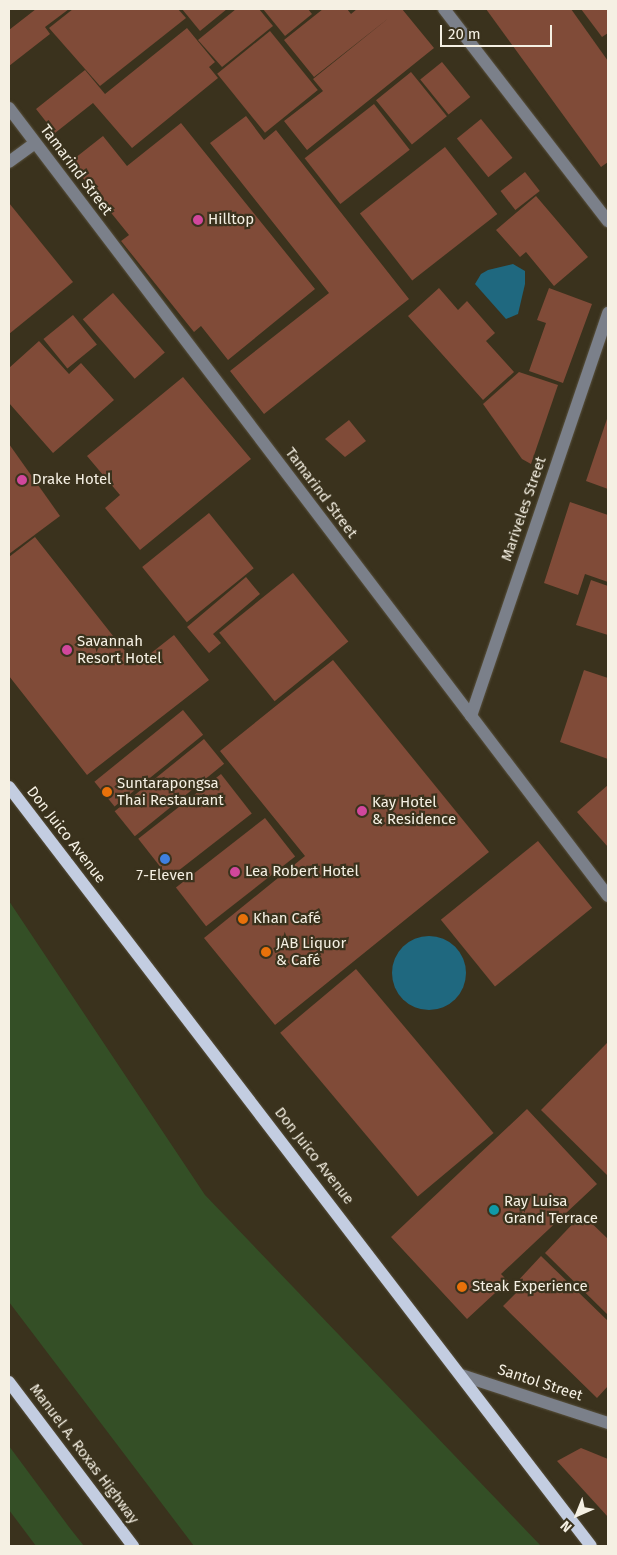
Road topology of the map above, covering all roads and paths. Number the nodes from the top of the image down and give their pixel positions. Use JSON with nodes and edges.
{"nodes":[{"id":1,"x":444,"y":9,"type":"edge"},
{"id":2,"x":9,"y":108,"type":"edge"},
{"id":3,"x":35,"y":143,"type":"junction"},
{"id":4,"x":9,"y":162,"type":"edge"},
{"id":5,"x":608,"y":221,"type":"edge"},
{"id":6,"x":608,"y":313,"type":"edge"},
{"id":7,"x":471,"y":716,"type":"junction"},
{"id":8,"x":9,"y":787,"type":"edge"},
{"id":9,"x":608,"y":896,"type":"edge"},
{"id":10,"x":461,"y":1375,"type":"junction"},
{"id":11,"x":9,"y":1382,"type":"edge"},
{"id":12,"x":608,"y":1423,"type":"edge"},
{"id":13,"x":133,"y":1546,"type":"edge"},
{"id":14,"x":591,"y":1546,"type":"edge"}],
"edges":[{"from":1,"to":5,"type":"street"},
{"from":2,"to":3,"type":"street","name":"Tamarind Street"},
{"from":3,"to":4,"type":"street"},
{"from":3,"to":7,"type":"street","name":"Tamarind Street"},
{"from":6,"to":7,"type":"street","name":"Mariveles Street"},
{"from":7,"to":9,"type":"street","name":"Tamarind Street"},
{"from":8,"to":10,"type":"main road","name":"Don Juico Avenue"},
{"from":10,"to":12,"type":"street","name":"Santol Street"},
{"from":10,"to":14,"type":"main road","name":"Don Juico Avenue"},
{"from":11,"to":13,"type":"main road","name":"Manuel A. Roxas Highway"}]}
